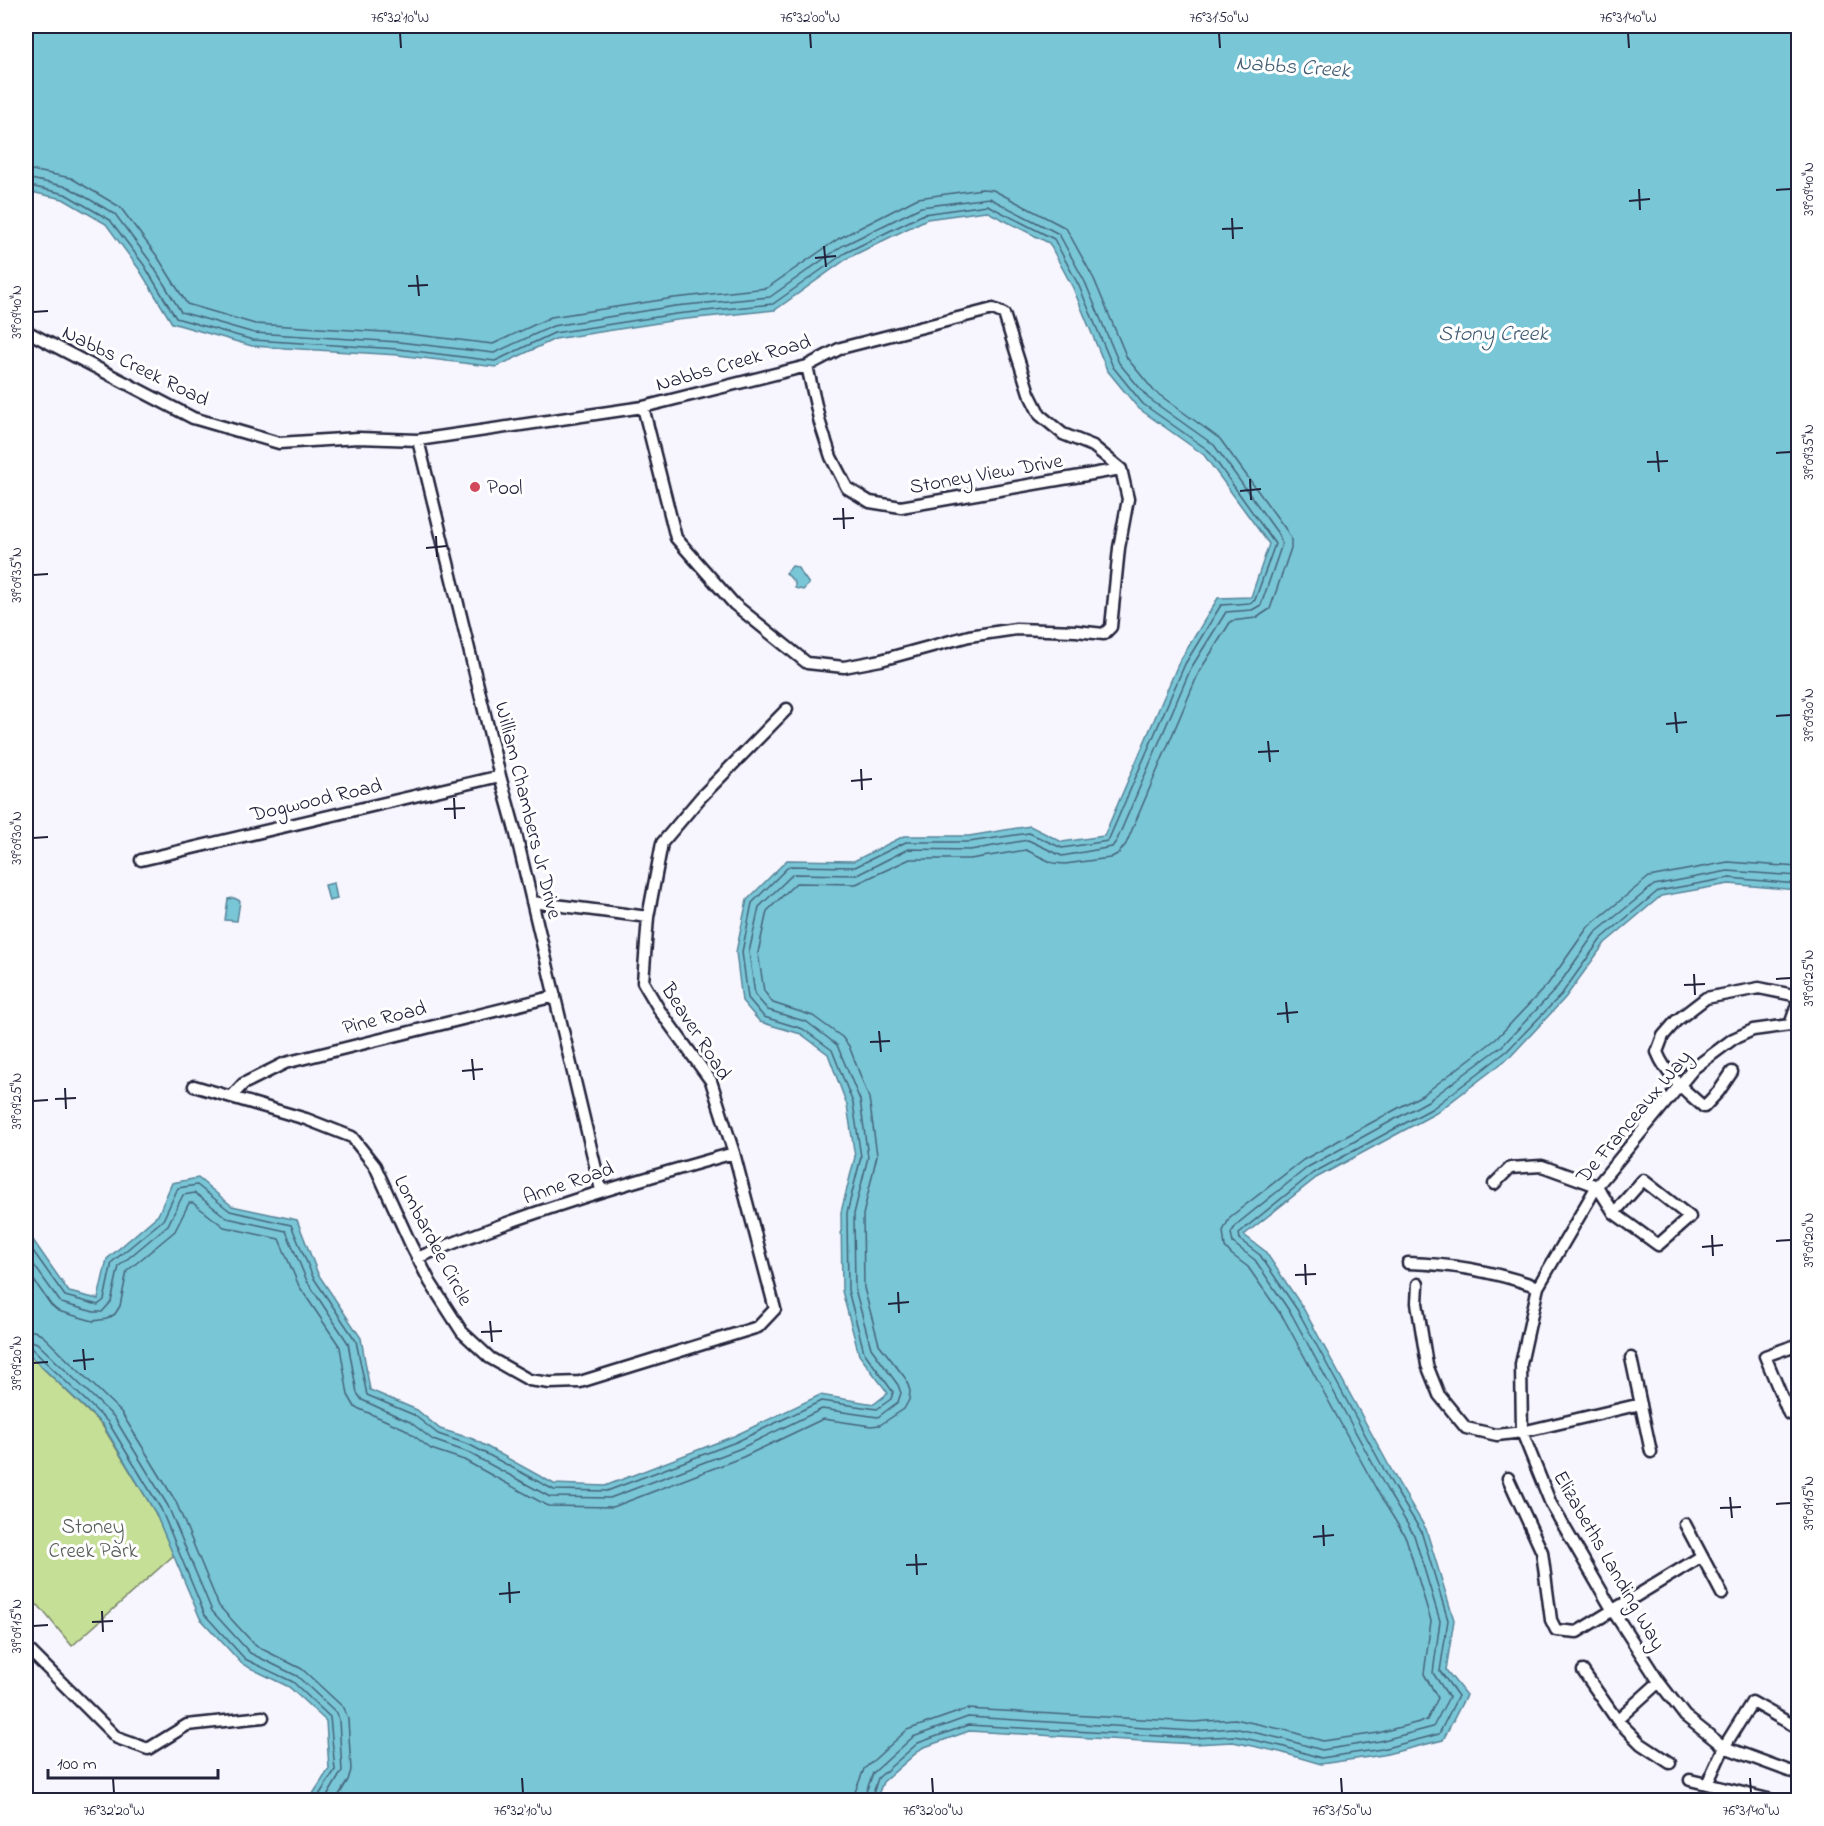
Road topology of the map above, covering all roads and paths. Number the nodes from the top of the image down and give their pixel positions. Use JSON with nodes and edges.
{"nodes":[{"id":1,"x":26,"y":332,"type":"edge"},
{"id":2,"x":807,"y":366,"type":"junction"},
{"id":3,"x":643,"y":407,"type":"junction"},
{"id":4,"x":418,"y":440,"type":"junction"},
{"id":5,"x":1121,"y":470,"type":"junction"},
{"id":6,"x":787,"y":708,"type":"dead end"},
{"id":7,"x":500,"y":776,"type":"junction"},
{"id":8,"x":141,"y":860,"type":"dead end"},
{"id":9,"x":532,"y":902,"type":"junction"},
{"id":10,"x":648,"y":917,"type":"junction"},
{"id":11,"x":555,"y":996,"type":"junction"},
{"id":12,"x":1798,"y":996,"type":"edge"},
{"id":13,"x":1798,"y":1002,"type":"edge"},
{"id":14,"x":1794,"y":1028,"type":"edge"},
{"id":15,"x":1732,"y":1072,"type":"dead end"},
{"id":16,"x":194,"y":1086,"type":"dead end"},
{"id":17,"x":1680,"y":1086,"type":"junction"},
{"id":18,"x":231,"y":1097,"type":"junction"},
{"id":19,"x":734,"y":1153,"type":"junction"},
{"id":20,"x":1494,"y":1184,"type":"dead end"},
{"id":21,"x":1597,"y":1186,"type":"junction"},
{"id":22,"x":601,"y":1190,"type":"junction"},
{"id":23,"x":1614,"y":1213,"type":"junction"},
{"id":24,"x":417,"y":1258,"type":"junction"},
{"id":25,"x":1408,"y":1263,"type":"dead end"},
{"id":26,"x":1418,"y":1284,"type":"dead end"},
{"id":27,"x":1538,"y":1287,"type":"junction"},
{"id":28,"x":775,"y":1309,"type":"joint"},
{"id":29,"x":1798,"y":1350,"type":"edge"},
{"id":30,"x":1631,"y":1358,"type":"dead end"},
{"id":31,"x":1641,"y":1404,"type":"junction"},
{"id":32,"x":1798,"y":1410,"type":"edge"},
{"id":33,"x":1522,"y":1432,"type":"junction"},
{"id":34,"x":1651,"y":1452,"type":"dead end"},
{"id":35,"x":1508,"y":1478,"type":"dead end"},
{"id":36,"x":1685,"y":1524,"type":"dead end"},
{"id":37,"x":1702,"y":1556,"type":"junction"},
{"id":38,"x":1722,"y":1594,"type":"dead end"},
{"id":39,"x":1613,"y":1611,"type":"junction"},
{"id":40,"x":26,"y":1647,"type":"edge"},
{"id":41,"x":1583,"y":1671,"type":"dead end"},
{"id":42,"x":1659,"y":1682,"type":"junction"},
{"id":43,"x":263,"y":1717,"type":"dead end"},
{"id":44,"x":1617,"y":1720,"type":"junction"},
{"id":45,"x":1798,"y":1728,"type":"edge"},
{"id":46,"x":1724,"y":1747,"type":"junction"},
{"id":47,"x":1670,"y":1763,"type":"dead end"},
{"id":48,"x":1798,"y":1773,"type":"edge"},
{"id":49,"x":1690,"y":1780,"type":"dead end"},
{"id":50,"x":1707,"y":1784,"type":"junction"},
{"id":51,"x":1772,"y":1800,"type":"edge"}],
"edges":[{"from":1,"to":4,"type":"street","name":"Nabbs Creek Road"},
{"from":2,"to":3,"type":"street","name":"Nabbs Creek Road"},
{"from":2,"to":5,"type":"street","name":"Stoney View Drive"},
{"from":2,"to":5,"type":"street","name":"Nabbs Creek Road"},
{"from":3,"to":4,"type":"street","name":"Nabbs Creek Road"},
{"from":3,"to":5,"type":"street"},
{"from":4,"to":7,"type":"street","name":"William Chambers Jr Drive"},
{"from":6,"to":10,"type":"street","name":"Beaver Road"},
{"from":7,"to":8,"type":"street","name":"Dogwood Road"},
{"from":7,"to":9,"type":"street","name":"William Chambers Jr Drive"},
{"from":9,"to":10,"type":"street"},
{"from":9,"to":11,"type":"street","name":"William Chambers Jr Drive"},
{"from":10,"to":19,"type":"street","name":"Beaver Road"},
{"from":11,"to":18,"type":"street","name":"Pine Road"},
{"from":11,"to":22,"type":"street","name":"William Chambers Jr Drive"},
{"from":12,"to":17,"type":"street"},
{"from":13,"to":14,"type":"street"},
{"from":14,"to":17,"type":"street","name":"De Franceaux Way"},
{"from":15,"to":17,"type":"street"},
{"from":16,"to":18,"type":"street","name":"Lombardee Circle"},
{"from":17,"to":21,"type":"street","name":"De Franceaux Way"},
{"from":18,"to":24,"type":"street","name":"Lombardee Circle"},
{"from":19,"to":22,"type":"street","name":"Anne Road"},
{"from":19,"to":28,"type":"street","name":"Beaver Road"},
{"from":20,"to":21,"type":"street"},
{"from":21,"to":23,"type":"street"},
{"from":21,"to":27,"type":"street","name":"De Franceaux Way"},
{"from":22,"to":24,"type":"street","name":"Anne Road"},
{"from":23,"to":23,"type":"street"},
{"from":24,"to":28,"type":"street","name":"Lombardee Circle"},
{"from":25,"to":27,"type":"street"},
{"from":26,"to":33,"type":"street"},
{"from":27,"to":33,"type":"street","name":"Elizabeths Landing Way"},
{"from":29,"to":32,"type":"street"},
{"from":30,"to":31,"type":"street"},
{"from":31,"to":33,"type":"street"},
{"from":31,"to":34,"type":"street"},
{"from":33,"to":39,"type":"street","name":"Elizabeths Landing Way"},
{"from":35,"to":39,"type":"street"},
{"from":36,"to":37,"type":"street"},
{"from":37,"to":38,"type":"street"},
{"from":37,"to":39,"type":"street"},
{"from":39,"to":42,"type":"street","name":"Elizabeths Landing Way"},
{"from":40,"to":43,"type":"street"},
{"from":41,"to":44,"type":"street"},
{"from":42,"to":44,"type":"street"},
{"from":42,"to":46,"type":"street","name":"Elizabeths Landing Way"},
{"from":44,"to":47,"type":"street"},
{"from":45,"to":46,"type":"street"},
{"from":46,"to":48,"type":"street","name":"Elizabeths Landing Way"},
{"from":46,"to":50,"type":"street"},
{"from":49,"to":50,"type":"street"},
{"from":50,"to":51,"type":"street"}]}
